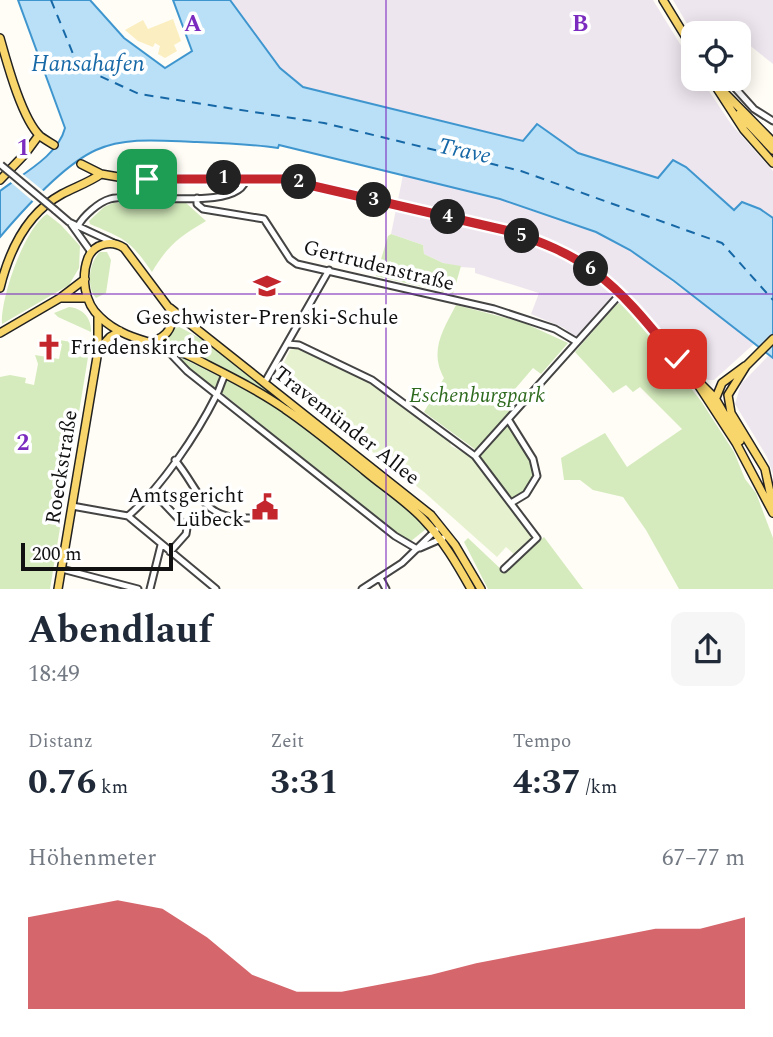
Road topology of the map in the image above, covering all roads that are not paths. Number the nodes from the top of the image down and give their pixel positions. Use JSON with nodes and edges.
{"nodes":[{"id":1,"x":663,"y":0,"type":"edge"},
{"id":2,"x":681,"y":29,"type":"edge"},
{"id":3,"x":0,"y":38,"type":"edge"},
{"id":4,"x":724,"y":91,"type":"edge"},
{"id":5,"x":738,"y":91,"type":"edge"},
{"id":6,"x":720,"y":93,"type":"joint"},
{"id":7,"x":773,"y":121,"type":"edge"},
{"id":8,"x":39,"y":135,"type":"junction"},
{"id":9,"x":773,"y":142,"type":"edge"},
{"id":10,"x":54,"y":145,"type":"dead end"},
{"id":11,"x":773,"y":150,"type":"edge"},
{"id":12,"x":773,"y":163,"type":"edge"},
{"id":13,"x":80,"y":164,"type":"dead end"},
{"id":14,"x":0,"y":165,"type":"edge"},
{"id":15,"x":101,"y":174,"type":"junction"},
{"id":16,"x":246,"y":178,"type":"junction"},
{"id":17,"x":0,"y":180,"type":"edge"},
{"id":18,"x":197,"y":198,"type":"junction"},
{"id":19,"x":69,"y":222,"type":"junction"},
{"id":20,"x":78,"y":226,"type":"junction"},
{"id":21,"x":114,"y":243,"type":"junction"},
{"id":22,"x":91,"y":252,"type":"junction"},
{"id":23,"x":329,"y":270,"type":"junction"},
{"id":24,"x":85,"y":279,"type":"junction"},
{"id":25,"x":0,"y":288,"type":"edge"},
{"id":26,"x":621,"y":293,"type":"junction"},
{"id":27,"x":60,"y":298,"type":"junction"},
{"id":28,"x":87,"y":298,"type":"junction"},
{"id":29,"x":169,"y":308,"type":"junction"},
{"id":30,"x":98,"y":316,"type":"junction"},
{"id":31,"x":120,"y":331,"type":"junction"},
{"id":32,"x":0,"y":333,"type":"edge"},
{"id":33,"x":773,"y":339,"type":"edge"},
{"id":34,"x":148,"y":342,"type":"junction"},
{"id":35,"x":577,"y":342,"type":"junction"},
{"id":36,"x":288,"y":344,"type":"junction"},
{"id":37,"x":165,"y":347,"type":"junction"},
{"id":38,"x":98,"y":351,"type":"junction"},
{"id":39,"x":746,"y":366,"type":"junction"},
{"id":40,"x":225,"y":375,"type":"junction"},
{"id":41,"x":265,"y":383,"type":"junction"},
{"id":42,"x":722,"y":383,"type":"junction"},
{"id":43,"x":707,"y":392,"type":"junction"},
{"id":44,"x":218,"y":394,"type":"junction"},
{"id":45,"x":727,"y":395,"type":"junction"},
{"id":46,"x":715,"y":398,"type":"junction"},
{"id":47,"x":716,"y":412,"type":"junction"},
{"id":48,"x":508,"y":419,"type":"junction"},
{"id":49,"x":475,"y":456,"type":"junction"},
{"id":50,"x":175,"y":460,"type":"junction"},
{"id":51,"x":153,"y":492,"type":"junction"},
{"id":52,"x":511,"y":503,"type":"junction"},
{"id":53,"x":72,"y":506,"type":"junction"},
{"id":54,"x":773,"y":506,"type":"edge"},
{"id":55,"x":773,"y":512,"type":"edge"},
{"id":56,"x":128,"y":516,"type":"junction"},
{"id":57,"x":249,"y":519,"type":"dead end"},
{"id":58,"x":441,"y":525,"type":"junction"},
{"id":59,"x":435,"y":532,"type":"junction"},
{"id":60,"x":445,"y":537,"type":"junction"},
{"id":61,"x":161,"y":545,"type":"junction"},
{"id":62,"x":417,"y":549,"type":"junction"},
{"id":63,"x":170,"y":552,"type":"junction"},
{"id":64,"x":62,"y":569,"type":"junction"},
{"id":65,"x":504,"y":569,"type":"dead end"},
{"id":66,"x":380,"y":578,"type":"junction"},
{"id":67,"x":58,"y":589,"type":"edge"},
{"id":68,"x":138,"y":589,"type":"edge"},
{"id":69,"x":150,"y":589,"type":"edge"},
{"id":70,"x":216,"y":589,"type":"edge"},
{"id":71,"x":362,"y":589,"type":"edge"},
{"id":72,"x":386,"y":589,"type":"edge"},
{"id":73,"x":471,"y":589,"type":"edge"},
{"id":74,"x":481,"y":589,"type":"edge"}],
"edges":[{"from":1,"to":2,"type":"main road"},
{"from":3,"to":8,"type":"main road"},
{"from":4,"to":9,"type":"main road"},
{"from":5,"to":7,"type":"street"},
{"from":6,"to":11,"type":"main road"},
{"from":6,"to":12,"type":"main road"},
{"from":8,"to":10,"type":"main road"},
{"from":8,"to":17,"type":"main road"},
{"from":13,"to":15,"type":"main road"},
{"from":14,"to":19,"type":"street","bridge":true},
{"from":15,"to":16,"type":"main road"},
{"from":15,"to":25,"type":"main road"},
{"from":16,"to":18,"type":"street"},
{"from":16,"to":26,"type":"main road"},
{"from":18,"to":20,"type":"street"},
{"from":18,"to":23,"type":"street","name":"Gertrudenstraße"},
{"from":19,"to":20,"type":"street"},
{"from":19,"to":22,"type":"street"},
{"from":20,"to":21,"type":"street"},
{"from":21,"to":22,"type":"main road"},
{"from":21,"to":29,"type":"main road","name":"Travemünder Allee"},
{"from":22,"to":24,"type":"main road"},
{"from":23,"to":35,"type":"street","name":"Gertrudenstraße"},
{"from":23,"to":36,"type":"street"},
{"from":24,"to":27,"type":"main road"},
{"from":24,"to":28,"type":"main road"},
{"from":26,"to":35,"type":"street"},
{"from":26,"to":43,"type":"main road"},
{"from":27,"to":28,"type":"main road"},
{"from":27,"to":32,"type":"main road"},
{"from":28,"to":30,"type":"main road"},
{"from":29,"to":34,"type":"main road"},
{"from":29,"to":41,"type":"main road","name":"Travemünder Allee"},
{"from":30,"to":31,"type":"main road","name":"Travemünder Allee"},
{"from":30,"to":38,"type":"main road","name":"Roeckstraße"},
{"from":31,"to":34,"type":"main road","name":"Travemünder Allee"},
{"from":31,"to":38,"type":"main road"},
{"from":33,"to":39,"type":"main road"},
{"from":34,"to":37,"type":"main road","name":"Travemünder Allee"},
{"from":35,"to":48,"type":"street"},
{"from":36,"to":41,"type":"street"},
{"from":36,"to":49,"type":"street"},
{"from":37,"to":40,"type":"main road","name":"Travemünder Allee"},
{"from":37,"to":44,"type":"street"},
{"from":38,"to":53,"type":"main road","name":"Roeckstraße"},
{"from":39,"to":42,"type":"main road"},
{"from":39,"to":45,"type":"main road"},
{"from":40,"to":44,"type":"street"},
{"from":40,"to":59,"type":"main road","name":"Travemünder Allee"},
{"from":41,"to":58,"type":"main road","name":"Travemünder Allee"},
{"from":42,"to":43,"type":"main road"},
{"from":42,"to":46,"type":"main road"},
{"from":43,"to":46,"type":"main road"},
{"from":43,"to":47,"type":"main road"},
{"from":44,"to":50,"type":"street"},
{"from":44,"to":62,"type":"street"},
{"from":45,"to":46,"type":"main road"},
{"from":45,"to":54,"type":"main road"},
{"from":46,"to":47,"type":"main road"},
{"from":46,"to":55,"type":"main road"},
{"from":47,"to":55,"type":"main road"},
{"from":48,"to":49,"type":"street"},
{"from":48,"to":52,"type":"street"},
{"from":49,"to":52,"type":"street"},
{"from":50,"to":51,"type":"street"},
{"from":50,"to":57,"type":"street"},
{"from":51,"to":56,"type":"street"},
{"from":51,"to":63,"type":"street"},
{"from":52,"to":65,"type":"street"},
{"from":53,"to":56,"type":"street"},
{"from":53,"to":64,"type":"main road","name":"Roeckstraße"},
{"from":56,"to":61,"type":"street"},
{"from":58,"to":59,"type":"street"},
{"from":58,"to":60,"type":"main road","name":"Travemünder Allee"},
{"from":59,"to":60,"type":"main road","name":"Travemünder Allee"},
{"from":59,"to":62,"type":"street"},
{"from":60,"to":62,"type":"street"},
{"from":60,"to":73,"type":"main road","name":"Travemünder Allee"},
{"from":60,"to":74,"type":"main road","name":"Travemünder Allee"},
{"from":61,"to":63,"type":"street"},
{"from":61,"to":69,"type":"street"},
{"from":62,"to":66,"type":"street"},
{"from":63,"to":70,"type":"street"},
{"from":64,"to":67,"type":"main road","name":"Roeckstraße"},
{"from":64,"to":68,"type":"street"},
{"from":66,"to":71,"type":"street"},
{"from":66,"to":72,"type":"street"}]}
